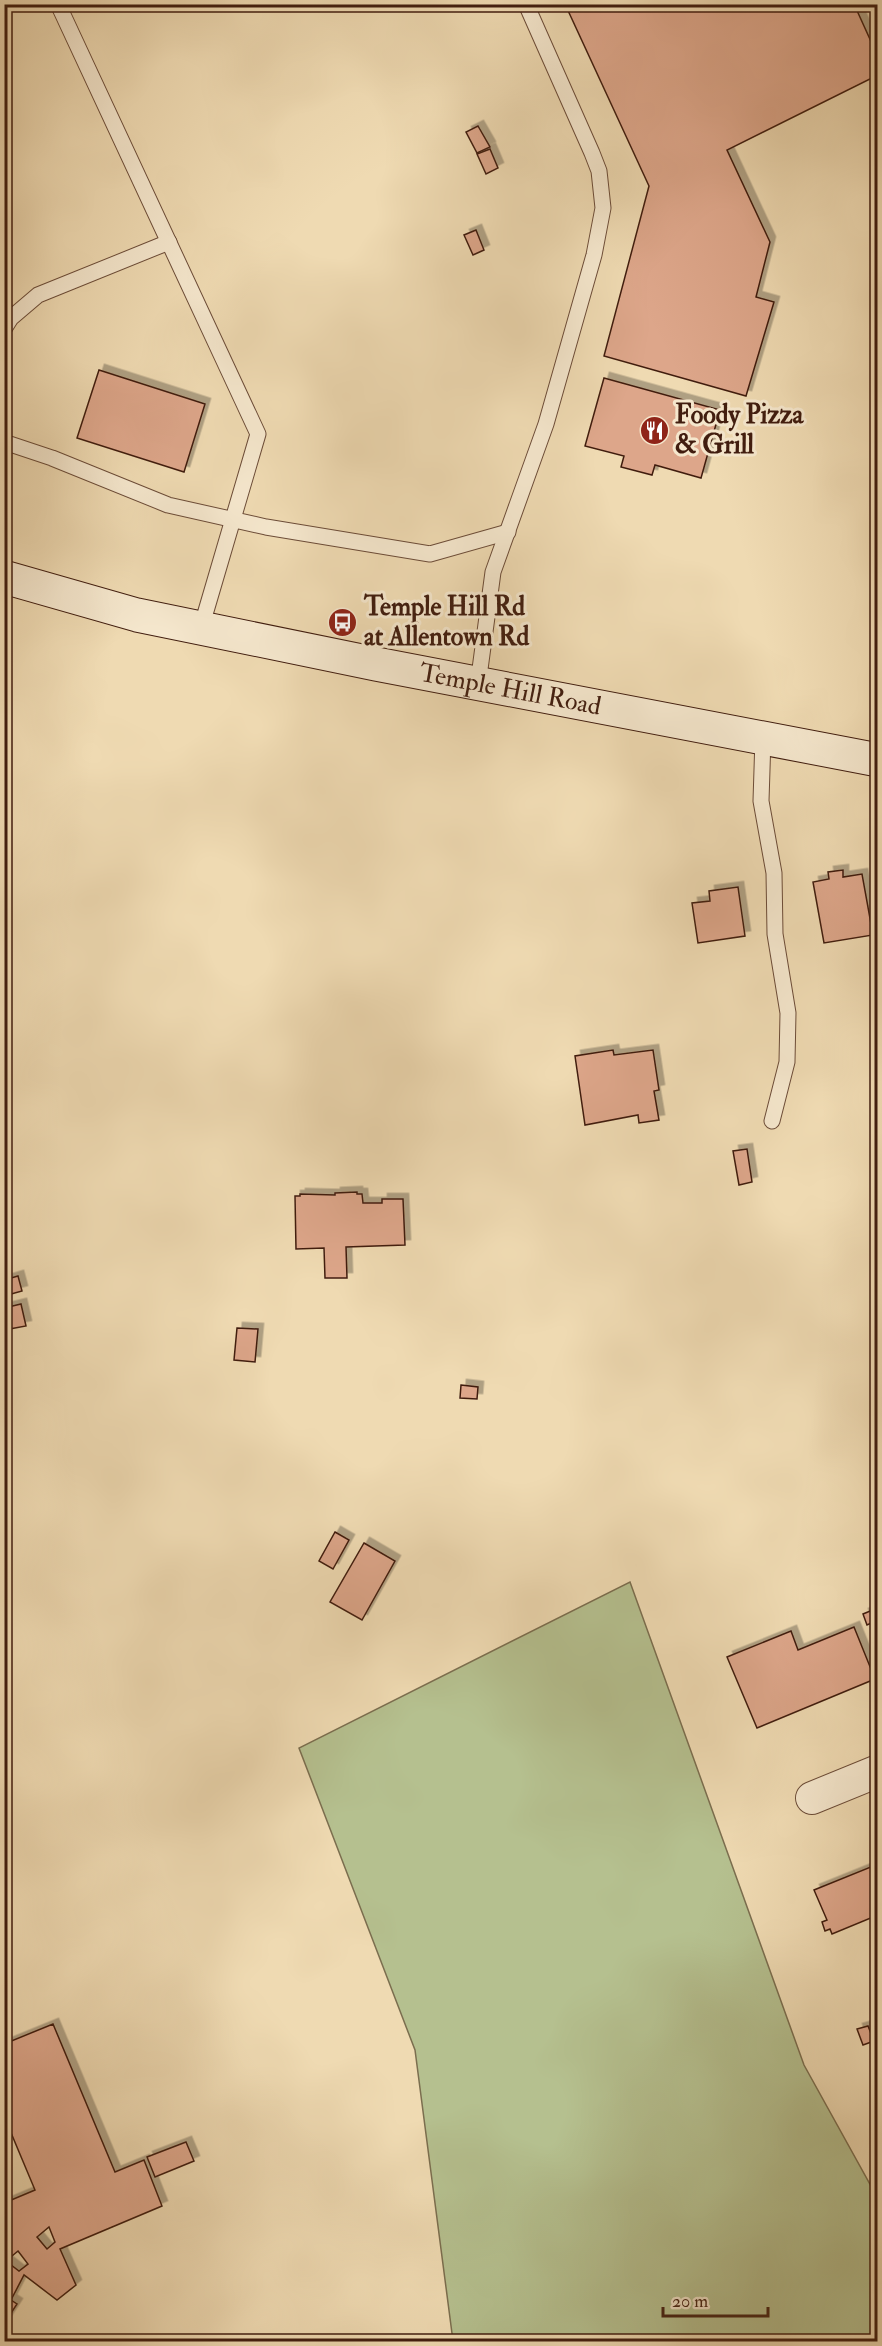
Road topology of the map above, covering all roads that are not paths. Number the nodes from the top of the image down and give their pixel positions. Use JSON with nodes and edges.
{"nodes":[{"id":1,"x":58,"y":4,"type":"edge"},
{"id":2,"x":526,"y":4,"type":"edge"},
{"id":3,"x":169,"y":242,"type":"junction"},
{"id":4,"x":4,"y":329,"type":"edge"},
{"id":5,"x":4,"y":442,"type":"edge"},
{"id":6,"x":234,"y":520,"type":"junction"},
{"id":7,"x":508,"y":532,"type":"junction"},
{"id":8,"x":4,"y":577,"type":"edge"},
{"id":9,"x":201,"y":628,"type":"junction"},
{"id":10,"x":478,"y":684,"type":"junction"},
{"id":11,"x":763,"y":738,"type":"junction"},
{"id":12,"x":878,"y":760,"type":"edge"},
{"id":13,"x":772,"y":1120,"type":"dead end"},
{"id":14,"x":878,"y":1772,"type":"edge"},
{"id":15,"x":812,"y":1798,"type":"dead end"}],
"edges":[{"from":1,"to":3,"type":"lane"},
{"from":2,"to":7,"type":"lane"},
{"from":3,"to":4,"type":"lane"},
{"from":3,"to":6,"type":"lane"},
{"from":5,"to":6,"type":"lane"},
{"from":6,"to":7,"type":"lane"},
{"from":6,"to":9,"type":"lane"},
{"from":7,"to":10,"type":"lane"},
{"from":8,"to":9,"type":"main road","name":"Temple Hill Road"},
{"from":9,"to":10,"type":"main road","name":"Temple Hill Road"},
{"from":10,"to":11,"type":"main road","name":"Temple Hill Road"},
{"from":11,"to":12,"type":"main road","name":"Temple Hill Road"},
{"from":11,"to":13,"type":"lane"},
{"from":14,"to":15,"type":"street"}]}
